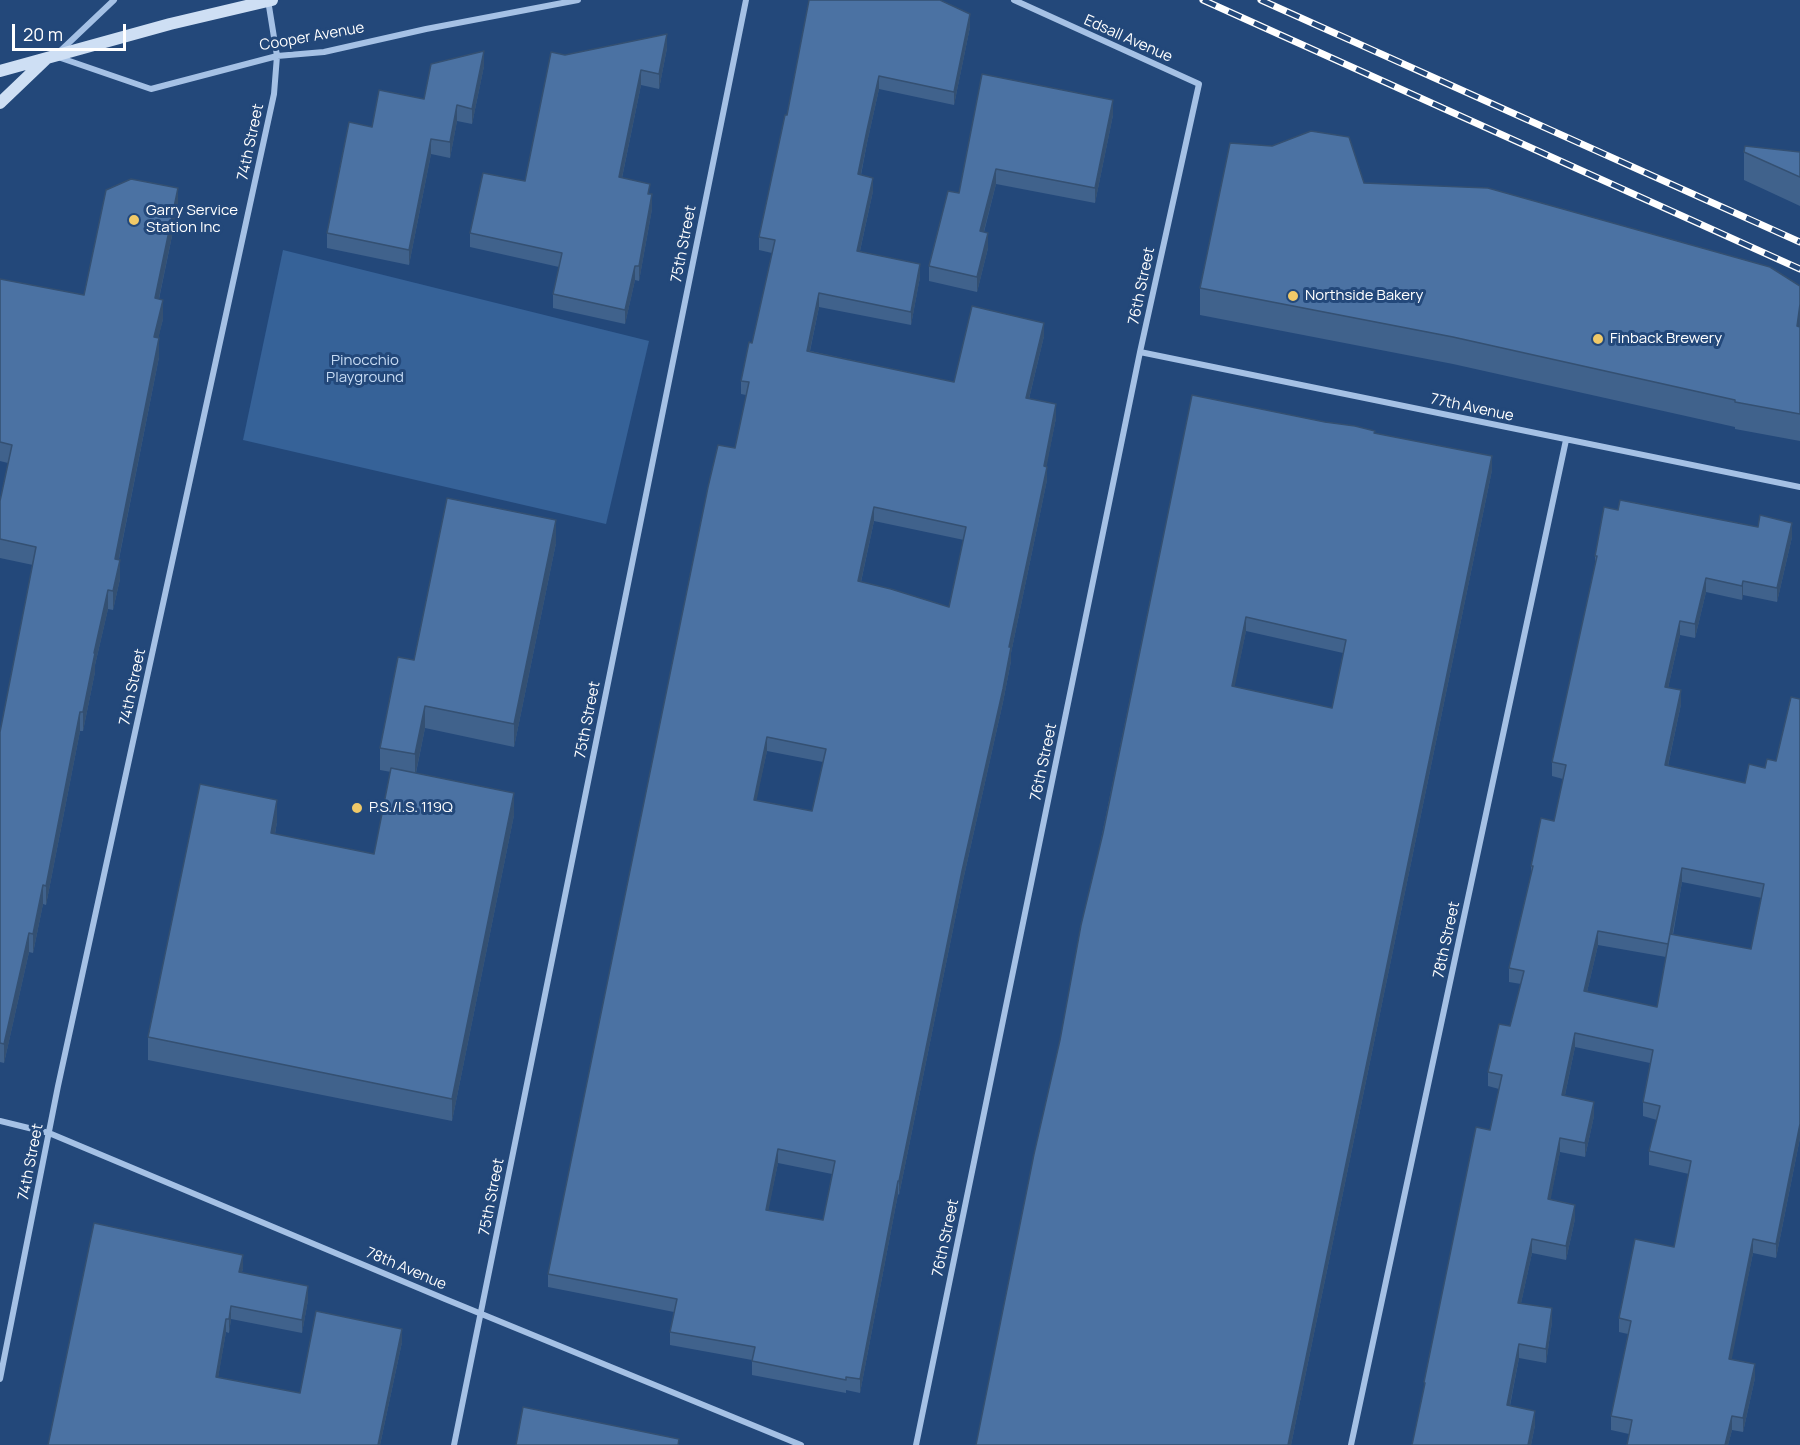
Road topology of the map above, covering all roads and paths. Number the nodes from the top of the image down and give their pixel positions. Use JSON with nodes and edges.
{"nodes":[{"id":1,"x":114,"y":0,"type":"edge"},
{"id":2,"x":269,"y":0,"type":"edge"},
{"id":3,"x":579,"y":0,"type":"edge"},
{"id":4,"x":746,"y":0,"type":"edge"},
{"id":5,"x":1014,"y":0,"type":"edge"},
{"id":6,"x":277,"y":56,"type":"junction"},
{"id":7,"x":51,"y":57,"type":"junction"},
{"id":8,"x":0,"y":70,"type":"edge"},
{"id":9,"x":1199,"y":84,"type":"joint"},
{"id":10,"x":0,"y":102,"type":"edge"},
{"id":11,"x":1140,"y":352,"type":"junction"},
{"id":12,"x":1566,"y":440,"type":"junction"},
{"id":13,"x":1800,"y":487,"type":"edge"},
{"id":14,"x":0,"y":1121,"type":"edge"},
{"id":15,"x":49,"y":1133,"type":"junction"},
{"id":16,"x":481,"y":1314,"type":"junction"},
{"id":17,"x":0,"y":1378,"type":"edge"},
{"id":18,"x":454,"y":1445,"type":"edge"},
{"id":19,"x":801,"y":1445,"type":"edge"},
{"id":20,"x":916,"y":1445,"type":"edge"},
{"id":21,"x":1351,"y":1445,"type":"edge"}],
"edges":[{"from":1,"to":7,"type":"street"},
{"from":2,"to":6,"type":"street","name":"74th Street"},
{"from":2,"to":7,"type":"main road"},
{"from":3,"to":6,"type":"street","name":"Cooper Avenue"},
{"from":4,"to":16,"type":"street","name":"75th Street"},
{"from":5,"to":9,"type":"street","name":"Edsall Avenue"},
{"from":6,"to":7,"type":"street","name":"Cooper Avenue"},
{"from":6,"to":15,"type":"street","name":"74th Street"},
{"from":7,"to":8,"type":"main road"},
{"from":7,"to":10,"type":"main road"},
{"from":9,"to":11,"type":"street","name":"76th Street"},
{"from":11,"to":12,"type":"street","name":"77th Avenue"},
{"from":11,"to":20,"type":"street","name":"76th Street"},
{"from":12,"to":13,"type":"street","name":"77th Avenue"},
{"from":12,"to":21,"type":"street","name":"78th Street"},
{"from":14,"to":15,"type":"street","name":"78th Avenue"},
{"from":15,"to":16,"type":"street","name":"78th Avenue"},
{"from":15,"to":17,"type":"street","name":"74th Street"},
{"from":16,"to":18,"type":"street","name":"75th Street"},
{"from":16,"to":19,"type":"street","name":"78th Avenue"}]}
